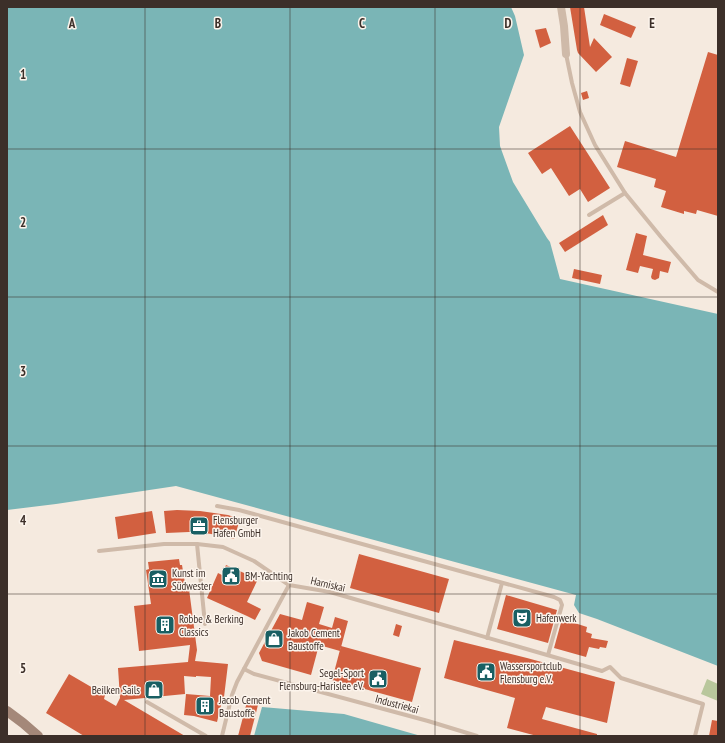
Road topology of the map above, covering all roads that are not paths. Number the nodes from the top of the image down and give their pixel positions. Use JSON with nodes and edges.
{"nodes":[{"id":1,"x":560,"y":7,"type":"edge"},
{"id":2,"x":566,"y":54,"type":"joint"},
{"id":3,"x":625,"y":193,"type":"junction"},
{"id":4,"x":590,"y":215,"type":"dead end"},
{"id":5,"x":718,"y":292,"type":"edge"},
{"id":6,"x":217,"y":506,"type":"dead end"},
{"id":7,"x":197,"y":544,"type":"junction"},
{"id":8,"x":99,"y":551,"type":"dead end"},
{"id":9,"x":502,"y":583,"type":"junction"},
{"id":10,"x":289,"y":584,"type":"junction"},
{"id":11,"x":205,"y":624,"type":"dead end"},
{"id":12,"x":487,"y":638,"type":"junction"},
{"id":13,"x":548,"y":655,"type":"junction"},
{"id":14,"x":244,"y":668,"type":"junction"},
{"id":15,"x":147,"y":702,"type":"dead end"},
{"id":16,"x":7,"y":711,"type":"edge"},
{"id":17,"x":38,"y":736,"type":"edge"},
{"id":18,"x":206,"y":736,"type":"edge"},
{"id":19,"x":222,"y":736,"type":"edge"},
{"id":20,"x":476,"y":736,"type":"edge"},
{"id":21,"x":695,"y":736,"type":"edge"}],
"edges":[{"from":1,"to":2,"type":"street"},
{"from":2,"to":3,"type":"lane"},
{"from":3,"to":4,"type":"lane"},
{"from":3,"to":5,"type":"lane"},
{"from":6,"to":9,"type":"lane"},
{"from":7,"to":8,"type":"lane","name":"Harniskai"},
{"from":7,"to":10,"type":"lane","name":"Harniskai"},
{"from":7,"to":11,"type":"lane"},
{"from":9,"to":12,"type":"lane"},
{"from":9,"to":13,"type":"lane"},
{"from":10,"to":12,"type":"lane","name":"Harniskai"},
{"from":10,"to":14,"type":"lane"},
{"from":12,"to":13,"type":"lane","name":"Harniskai"},
{"from":13,"to":21,"type":"lane","name":"Harniskai"},
{"from":14,"to":19,"type":"lane"},
{"from":14,"to":20,"type":"lane","name":"Industriekai"},
{"from":15,"to":18,"type":"lane"},
{"from":16,"to":17,"type":"street"}]}
